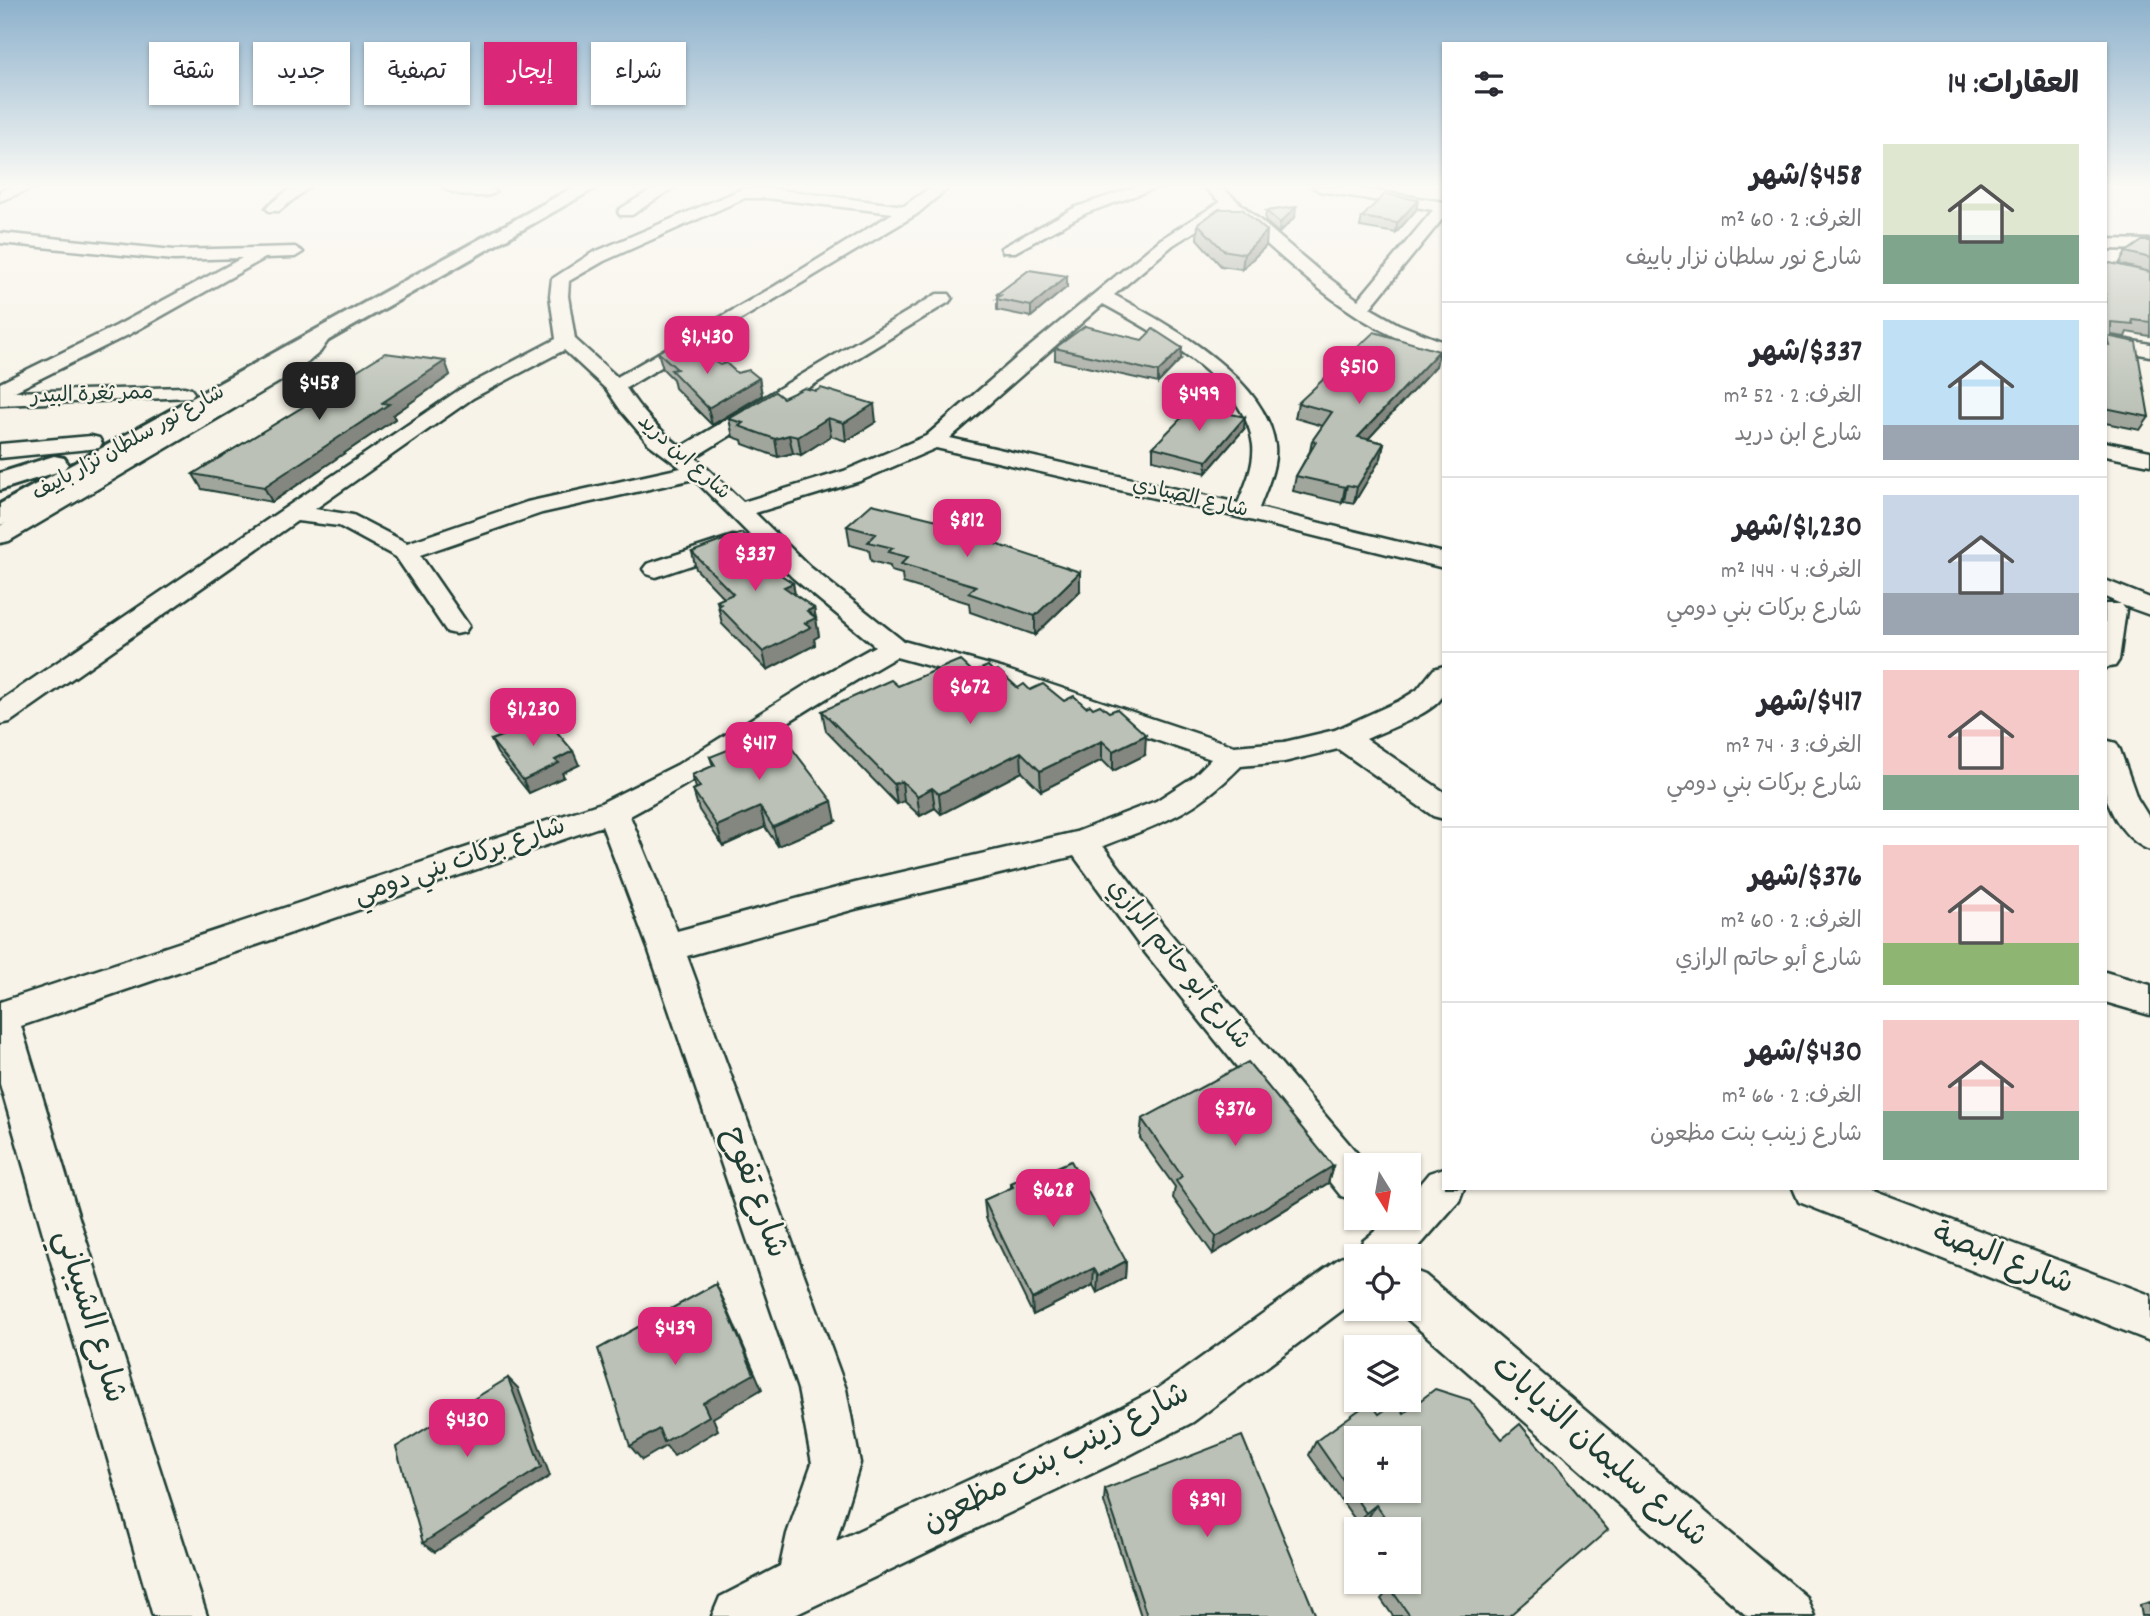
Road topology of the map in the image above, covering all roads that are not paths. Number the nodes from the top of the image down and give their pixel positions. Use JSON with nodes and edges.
{"nodes":[{"id":1,"x":246,"y":262,"type":"edge"},
{"id":2,"x":422,"y":262,"type":"edge"},
{"id":3,"x":453,"y":262,"type":"edge"},
{"id":4,"x":589,"y":262,"type":"edge"},
{"id":5,"x":828,"y":262,"type":"edge"},
{"id":6,"x":1143,"y":262,"type":"edge"},
{"id":7,"x":1300,"y":262,"type":"edge"},
{"id":8,"x":1398,"y":262,"type":"edge"},
{"id":9,"x":1102,"y":297,"type":"junction"},
{"id":10,"x":943,"y":298,"type":"dead end"},
{"id":11,"x":1360,"y":309,"type":"junction"},
{"id":12,"x":323,"y":335,"type":"junction"},
{"id":13,"x":566,"y":341,"type":"junction"},
{"id":14,"x":2107,"y":342,"type":"edge"},
{"id":15,"x":1442,"y":348,"type":"edge"},
{"id":16,"x":2150,"y":350,"type":"edge"},
{"id":17,"x":615,"y":386,"type":"junction"},
{"id":18,"x":0,"y":391,"type":"edge"},
{"id":19,"x":184,"y":393,"type":"junction"},
{"id":20,"x":0,"y":399,"type":"edge"},
{"id":21,"x":934,"y":441,"type":"junction"},
{"id":22,"x":91,"y":443,"type":"junction"},
{"id":23,"x":2107,"y":449,"type":"edge"},
{"id":24,"x":0,"y":451,"type":"edge"},
{"id":25,"x":680,"y":457,"type":"junction"},
{"id":26,"x":2150,"y":458,"type":"edge"},
{"id":27,"x":54,"y":464,"type":"junction"},
{"id":28,"x":699,"y":471,"type":"junction"},
{"id":29,"x":0,"y":482,"type":"edge"},
{"id":30,"x":0,"y":494,"type":"edge"},
{"id":31,"x":740,"y":510,"type":"junction"},
{"id":32,"x":1246,"y":512,"type":"junction"},
{"id":33,"x":296,"y":514,"type":"junction"},
{"id":34,"x":0,"y":516,"type":"edge"},
{"id":35,"x":761,"y":533,"type":"junction"},
{"id":36,"x":0,"y":536,"type":"edge"},
{"id":37,"x":405,"y":552,"type":"junction"},
{"id":38,"x":1442,"y":561,"type":"edge"},
{"id":39,"x":656,"y":569,"type":"dead end"},
{"id":40,"x":2108,"y":602,"type":"edge"},
{"id":41,"x":2150,"y":607,"type":"edge"},
{"id":42,"x":2107,"y":621,"type":"edge"},
{"id":43,"x":2150,"y":625,"type":"edge"},
{"id":44,"x":456,"y":626,"type":"dead end"},
{"id":45,"x":894,"y":647,"type":"junction"},
{"id":46,"x":1442,"y":677,"type":"edge"},
{"id":47,"x":0,"y":715,"type":"edge"},
{"id":48,"x":1343,"y":738,"type":"junction"},
{"id":49,"x":2107,"y":755,"type":"edge"},
{"id":50,"x":1233,"y":756,"type":"junction"},
{"id":51,"x":1442,"y":807,"type":"edge"},
{"id":52,"x":612,"y":811,"type":"junction"},
{"id":53,"x":2150,"y":838,"type":"edge"},
{"id":54,"x":1082,"y":842,"type":"junction"},
{"id":55,"x":666,"y":948,"type":"junction"},
{"id":56,"x":2107,"y":988,"type":"edge"},
{"id":57,"x":2150,"y":1000,"type":"edge"},
{"id":58,"x":0,"y":1017,"type":"edge"},
{"id":59,"x":1344,"y":1168,"type":"edge"},
{"id":60,"x":1442,"y":1188,"type":"edge"},
{"id":61,"x":1819,"y":1190,"type":"edge"},
{"id":62,"x":1389,"y":1237,"type":"edge"},
{"id":63,"x":1344,"y":1282,"type":"edge"},
{"id":64,"x":1421,"y":1301,"type":"edge"},
{"id":65,"x":2150,"y":1318,"type":"edge"},
{"id":66,"x":803,"y":1582,"type":"junction"},
{"id":67,"x":180,"y":1616,"type":"edge"},
{"id":68,"x":739,"y":1616,"type":"edge"},
{"id":69,"x":1787,"y":1616,"type":"edge"}],
"edges":[{"from":1,"to":18,"type":"street"},
{"from":2,"to":19,"type":"main road","name":"شارع نور سلطان نزار باييف"},
{"from":3,"to":12,"type":"main road","name":"شارع نور سلطان نزار باييف"},
{"from":4,"to":13,"type":"street"},
{"from":5,"to":17,"type":"street"},
{"from":6,"to":9,"type":"street"},
{"from":7,"to":11,"type":"street"},
{"from":8,"to":11,"type":"street"},
{"from":9,"to":21,"type":"street"},
{"from":9,"to":32,"type":"street"},
{"from":10,"to":25,"type":"street"},
{"from":11,"to":15,"type":"street"},
{"from":12,"to":34,"type":"main road","name":"شارع نور سلطان نزار باييف"},
{"from":12,"to":36,"type":"street"},
{"from":13,"to":17,"type":"street","name":"شارع ابن دريد"},
{"from":13,"to":33,"type":"street"},
{"from":14,"to":16,"type":"street"},
{"from":17,"to":25,"type":"street","name":"شارع ابن دريد"},
{"from":19,"to":20,"type":"street","name":"ممر ثغرة البيدر"},
{"from":19,"to":22,"type":"main road","name":"شارع نور سلطان نزار باييف"},
{"from":21,"to":31,"type":"street"},
{"from":21,"to":32,"type":"street","name":"شارع الصيادي"},
{"from":22,"to":24,"type":"street"},
{"from":22,"to":27,"type":"main road","name":"شارع نور سلطان نزار باييف"},
{"from":23,"to":26,"type":"street"},
{"from":25,"to":28,"type":"street","name":"شارع ابن دريد"},
{"from":27,"to":29,"type":"main road"},
{"from":27,"to":30,"type":"main road","name":"شارع نور سلطان نزار باييف"},
{"from":28,"to":31,"type":"street","name":"شارع ابن دريد"},
{"from":28,"to":37,"type":"street"},
{"from":31,"to":35,"type":"street","name":"شارع ابن دريد"},
{"from":32,"to":38,"type":"street","name":"شارع الصيادي"},
{"from":33,"to":37,"type":"street"},
{"from":33,"to":47,"type":"street"},
{"from":35,"to":39,"type":"street"},
{"from":35,"to":45,"type":"street","name":"شارع ابن دريد"},
{"from":37,"to":44,"type":"street"},
{"from":40,"to":41,"type":"street"},
{"from":40,"to":42,"type":"street"},
{"from":40,"to":43,"type":"street"},
{"from":45,"to":50,"type":"street","name":"شارع ابن دريد"},
{"from":45,"to":52,"type":"street","name":"شارع بركات بني دومي"},
{"from":46,"to":48,"type":"street"},
{"from":48,"to":50,"type":"street"},
{"from":48,"to":51,"type":"street"},
{"from":49,"to":53,"type":"street"},
{"from":50,"to":54,"type":"street"},
{"from":52,"to":55,"type":"street","name":"شارع تفوح"},
{"from":52,"to":58,"type":"street","name":"شارع بركات بني دومي"},
{"from":54,"to":55,"type":"street"},
{"from":54,"to":59,"type":"street","name":"شارع أبو حاتم الرازي"},
{"from":55,"to":66,"type":"street","name":"شارع تفوح"},
{"from":56,"to":57,"type":"street"},
{"from":58,"to":67,"type":"street","name":"شارع الشيباني"},
{"from":60,"to":62,"type":"street"},
{"from":61,"to":65,"type":"street","name":"شارع البصة"},
{"from":63,"to":66,"type":"street","name":"شارع زينب بنت مظعون"},
{"from":64,"to":69,"type":"street","name":"شارع سليمان الذيابات"},
{"from":66,"to":68,"type":"street","name":"شارع زينب بنت مظعون"}]}
